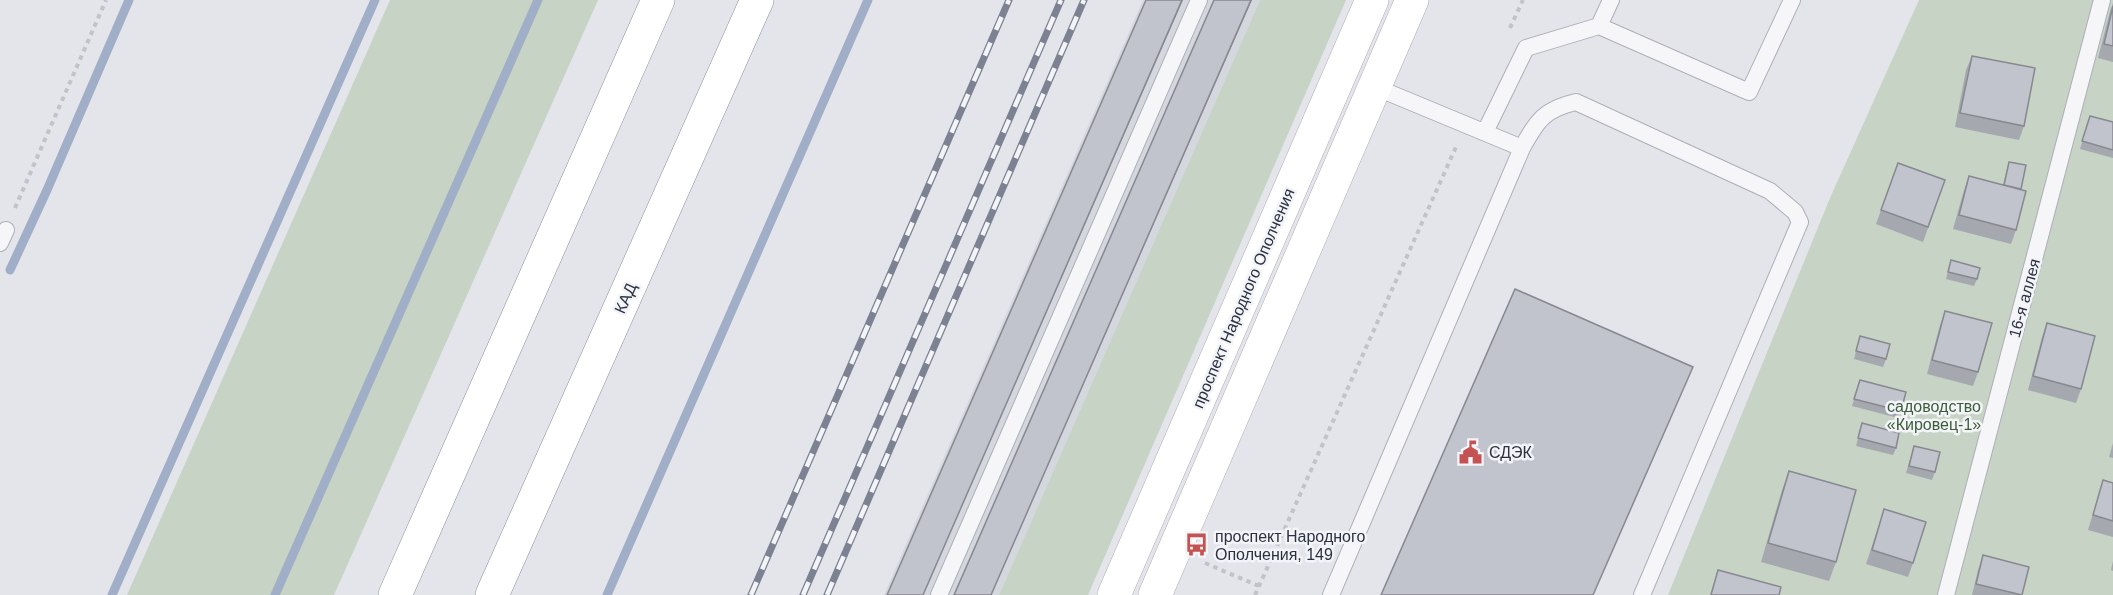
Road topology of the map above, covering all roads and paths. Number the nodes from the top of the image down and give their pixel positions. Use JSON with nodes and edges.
{"nodes":[{"id":1,"x":106,"y":0,"type":"edge"},
{"id":2,"x":658,"y":0,"type":"edge"},
{"id":3,"x":758,"y":0,"type":"edge"},
{"id":4,"x":1199,"y":0,"type":"edge"},
{"id":5,"x":1372,"y":0,"type":"edge"},
{"id":6,"x":1412,"y":0,"type":"edge"},
{"id":7,"x":1522,"y":0,"type":"edge"},
{"id":8,"x":1611,"y":0,"type":"edge"},
{"id":9,"x":2102,"y":0,"type":"edge"},
{"id":10,"x":1786,"y":2,"type":"edge"},
{"id":11,"x":1599,"y":26,"type":"junction"},
{"id":12,"x":1506,"y":36,"type":"dead end"},
{"id":13,"x":1375,"y":87,"type":"junction"},
{"id":14,"x":1466,"y":125,"type":"junction"},
{"id":15,"x":1485,"y":132,"type":"junction"},
{"id":16,"x":1522,"y":148,"type":"junction"},
{"id":17,"x":3,"y":236,"type":"edge"},
{"id":18,"x":1204,"y":563,"type":"dead end"},
{"id":19,"x":1259,"y":586,"type":"junction"},
{"id":20,"x":395,"y":595,"type":"edge"},
{"id":21,"x":492,"y":595,"type":"edge"},
{"id":22,"x":939,"y":595,"type":"edge"},
{"id":23,"x":1114,"y":595,"type":"edge"},
{"id":24,"x":1155,"y":595,"type":"edge"},
{"id":25,"x":1255,"y":595,"type":"edge"},
{"id":26,"x":1331,"y":595,"type":"edge"},
{"id":27,"x":1642,"y":595,"type":"edge"},
{"id":28,"x":1946,"y":595,"type":"edge"}],
"edges":[{"from":1,"to":17,"type":"path"},
{"from":2,"to":20,"type":"main road"},
{"from":3,"to":21,"type":"main road","name":"КАД"},
{"from":4,"to":22,"type":"lane"},
{"from":5,"to":23,"type":"main road","name":"проспект Народного Ополчения"},
{"from":6,"to":13,"type":"main road"},
{"from":7,"to":12,"type":"path"},
{"from":8,"to":11,"type":"lane"},
{"from":9,"to":28,"type":"lane","name":"16-я аллея"},
{"from":10,"to":11,"type":"lane"},
{"from":11,"to":15,"type":"lane"},
{"from":13,"to":14,"type":"lane"},
{"from":13,"to":24,"type":"main road"},
{"from":14,"to":15,"type":"lane"},
{"from":14,"to":19,"type":"path"},
{"from":15,"to":16,"type":"lane"},
{"from":16,"to":26,"type":"lane"},
{"from":16,"to":27,"type":"lane"},
{"from":18,"to":19,"type":"path"},
{"from":19,"to":25,"type":"path"}]}
